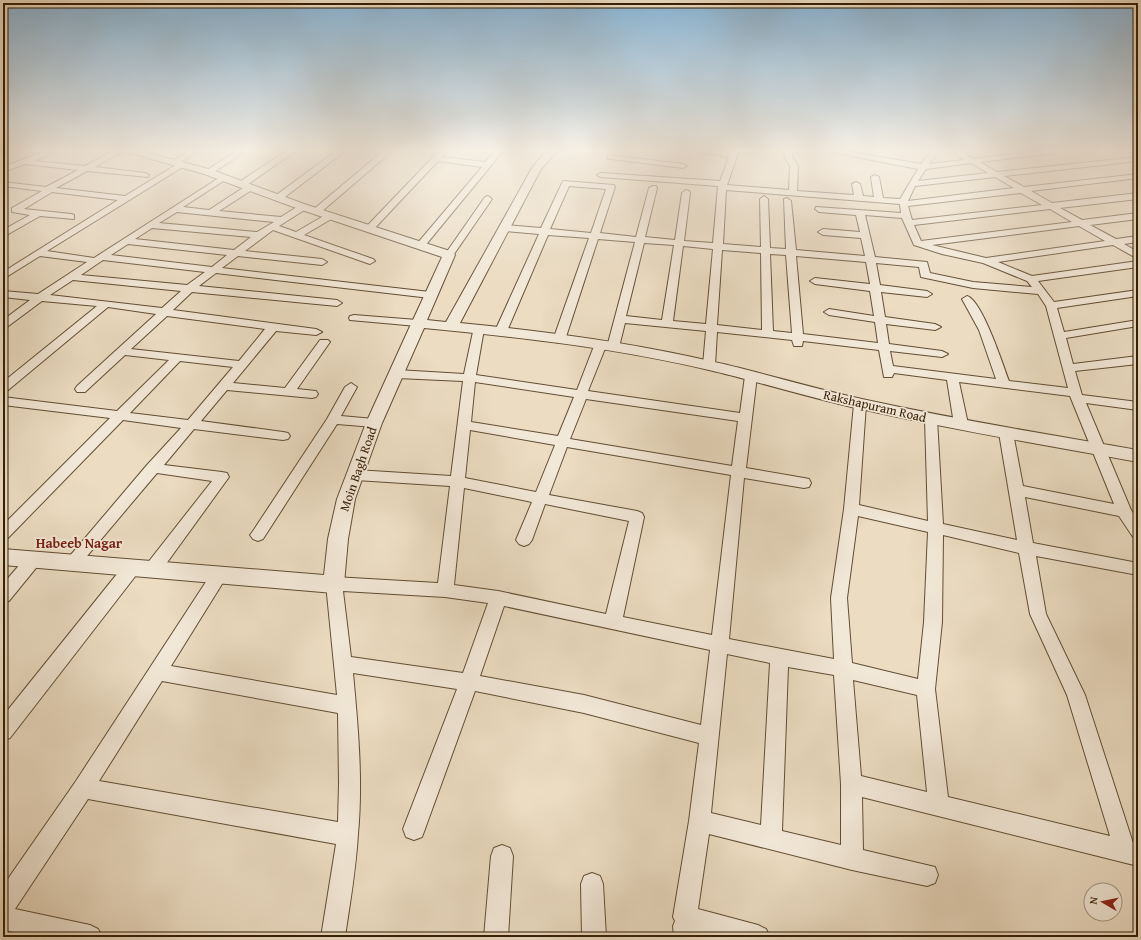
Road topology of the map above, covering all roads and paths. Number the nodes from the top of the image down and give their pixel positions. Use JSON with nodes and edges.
{"nodes":[{"id":1,"x":40,"y":195,"type":"edge"},
{"id":2,"x":95,"y":195,"type":"edge"},
{"id":3,"x":133,"y":195,"type":"edge"},
{"id":4,"x":197,"y":195,"type":"edge"},
{"id":5,"x":234,"y":195,"type":"edge"},
{"id":6,"x":269,"y":195,"type":"edge"},
{"id":7,"x":282,"y":195,"type":"edge"},
{"id":8,"x":336,"y":195,"type":"edge"},
{"id":9,"x":402,"y":195,"type":"edge"},
{"id":10,"x":463,"y":195,"type":"edge"},
{"id":11,"x":522,"y":195,"type":"edge"},
{"id":12,"x":561,"y":195,"type":"edge"},
{"id":13,"x":608,"y":195,"type":"edge"},
{"id":14,"x":650,"y":195,"type":"edge"},
{"id":15,"x":686,"y":195,"type":"edge"},
{"id":16,"x":722,"y":195,"type":"edge"},
{"id":17,"x":825,"y":195,"type":"edge"},
{"id":18,"x":858,"y":195,"type":"edge"},
{"id":19,"x":879,"y":195,"type":"edge"},
{"id":20,"x":908,"y":195,"type":"edge"},
{"id":21,"x":978,"y":195,"type":"edge"},
{"id":22,"x":1031,"y":195,"type":"edge"},
{"id":23,"x":1138,"y":196,"type":"edge"},
{"id":24,"x":278,"y":198,"type":"junction"},
{"id":25,"x":859,"y":198,"type":"junction"},
{"id":26,"x":127,"y":199,"type":"junction"},
{"id":27,"x":488,"y":199,"type":"dead end"},
{"id":28,"x":764,"y":199,"type":"dead end"},
{"id":29,"x":880,"y":200,"type":"junction"},
{"id":30,"x":787,"y":201,"type":"dead end"},
{"id":31,"x":904,"y":203,"type":"junction"},
{"id":32,"x":303,"y":207,"type":"junction"},
{"id":33,"x":1052,"y":207,"type":"junction"},
{"id":34,"x":177,"y":208,"type":"junction"},
{"id":35,"x":819,"y":209,"type":"dead end"},
{"id":36,"x":317,"y":211,"type":"junction"},
{"id":37,"x":212,"y":212,"type":"junction"},
{"id":38,"x":860,"y":212,"type":"junction"},
{"id":39,"x":39,"y":213,"type":"junction"},
{"id":40,"x":330,"y":216,"type":"junction"},
{"id":41,"x":1138,"y":216,"type":"edge"},
{"id":42,"x":71,"y":217,"type":"dead end"},
{"id":43,"x":908,"y":219,"type":"junction"},
{"id":44,"x":282,"y":220,"type":"junction"},
{"id":45,"x":1081,"y":224,"type":"junction"},
{"id":46,"x":151,"y":225,"type":"junction"},
{"id":47,"x":271,"y":227,"type":"junction"},
{"id":48,"x":504,"y":228,"type":"junction"},
{"id":49,"x":369,"y":229,"type":"junction"},
{"id":50,"x":545,"y":232,"type":"junction"},
{"id":51,"x":823,"y":232,"type":"dead end"},
{"id":52,"x":3,"y":234,"type":"edge"},
{"id":53,"x":258,"y":235,"type":"junction"},
{"id":54,"x":297,"y":235,"type":"junction"},
{"id":55,"x":864,"y":235,"type":"junction"},
{"id":56,"x":594,"y":236,"type":"junction"},
{"id":57,"x":1138,"y":239,"type":"edge"},
{"id":58,"x":638,"y":240,"type":"junction"},
{"id":59,"x":128,"y":241,"type":"junction"},
{"id":60,"x":1114,"y":242,"type":"junction"},
{"id":61,"x":920,"y":243,"type":"junction"},
{"id":62,"x":678,"y":244,"type":"junction"},
{"id":63,"x":421,"y":245,"type":"junction"},
{"id":64,"x":719,"y":247,"type":"junction"},
{"id":65,"x":765,"y":251,"type":"junction"},
{"id":66,"x":236,"y":252,"type":"junction"},
{"id":67,"x":38,"y":253,"type":"junction"},
{"id":68,"x":791,"y":253,"type":"junction"},
{"id":69,"x":449,"y":255,"type":"junction"},
{"id":70,"x":1138,"y":256,"type":"edge"},
{"id":71,"x":99,"y":259,"type":"junction"},
{"id":72,"x":871,"y":260,"type":"junction"},
{"id":73,"x":370,"y":261,"type":"dead end"},
{"id":74,"x":986,"y":261,"type":"junction"},
{"id":75,"x":322,"y":262,"type":"dead end"},
{"id":76,"x":924,"y":264,"type":"junction"},
{"id":77,"x":1138,"y":264,"type":"edge"},
{"id":78,"x":213,"y":270,"type":"junction"},
{"id":79,"x":3,"y":276,"type":"edge"},
{"id":80,"x":72,"y":277,"type":"junction"},
{"id":81,"x":1031,"y":279,"type":"junction"},
{"id":82,"x":815,"y":281,"type":"dead end"},
{"id":83,"x":189,"y":289,"type":"junction"},
{"id":84,"x":876,"y":290,"type":"junction"},
{"id":85,"x":1041,"y":291,"type":"junction"},
{"id":86,"x":1138,"y":293,"type":"edge"},
{"id":87,"x":3,"y":294,"type":"edge"},
{"id":88,"x":430,"y":294,"type":"junction"},
{"id":89,"x":928,"y":294,"type":"dead end"},
{"id":90,"x":39,"y":298,"type":"junction"},
{"id":91,"x":967,"y":299,"type":"dead end"},
{"id":92,"x":337,"y":303,"type":"dead end"},
{"id":93,"x":106,"y":304,"type":"junction"},
{"id":94,"x":1051,"y":306,"type":"junction"},
{"id":95,"x":829,"y":312,"type":"dead end"},
{"id":96,"x":162,"y":313,"type":"junction"},
{"id":97,"x":354,"y":318,"type":"dead end"},
{"id":98,"x":621,"y":319,"type":"junction"},
{"id":99,"x":881,"y":320,"type":"junction"},
{"id":100,"x":417,"y":323,"type":"junction"},
{"id":101,"x":667,"y":323,"type":"junction"},
{"id":102,"x":1138,"y":323,"type":"edge"},
{"id":103,"x":3,"y":325,"type":"edge"},
{"id":104,"x":451,"y":326,"type":"junction"},
{"id":105,"x":936,"y":327,"type":"dead end"},
{"id":106,"x":273,"y":328,"type":"junction"},
{"id":107,"x":712,"y":328,"type":"junction"},
{"id":108,"x":478,"y":329,"type":"junction"},
{"id":109,"x":501,"y":331,"type":"junction"},
{"id":110,"x":768,"y":335,"type":"junction"},
{"id":111,"x":1059,"y":336,"type":"junction"},
{"id":112,"x":559,"y":340,"type":"junction"},
{"id":113,"x":798,"y":341,"type":"junction"},
{"id":114,"x":607,"y":346,"type":"junction"},
{"id":115,"x":884,"y":347,"type":"junction"},
{"id":116,"x":123,"y":351,"type":"junction"},
{"id":117,"x":942,"y":354,"type":"dead end"},
{"id":118,"x":177,"y":358,"type":"junction"},
{"id":119,"x":1138,"y":360,"type":"edge"},
{"id":120,"x":242,"y":364,"type":"junction"},
{"id":121,"x":709,"y":365,"type":"junction"},
{"id":122,"x":1067,"y":368,"type":"junction"},
{"id":123,"x":396,"y":374,"type":"junction"},
{"id":124,"x":751,"y":376,"type":"junction"},
{"id":125,"x":952,"y":377,"type":"junction"},
{"id":126,"x":469,"y":378,"type":"junction"},
{"id":127,"x":1004,"y":384,"type":"junction"},
{"id":128,"x":225,"y":386,"type":"junction"},
{"id":129,"x":351,"y":387,"type":"dead end"},
{"id":130,"x":3,"y":388,"type":"edge"},
{"id":131,"x":81,"y":389,"type":"dead end"},
{"id":132,"x":288,"y":392,"type":"junction"},
{"id":133,"x":581,"y":393,"type":"junction"},
{"id":134,"x":312,"y":394,"type":"dead end"},
{"id":135,"x":1076,"y":396,"type":"junction"},
{"id":136,"x":3,"y":401,"type":"edge"},
{"id":137,"x":860,"y":404,"type":"junction"},
{"id":138,"x":1138,"y":406,"type":"edge"},
{"id":139,"x":119,"y":416,"type":"junction"},
{"id":140,"x":746,"y":418,"type":"junction"},
{"id":141,"x":930,"y":419,"type":"junction"},
{"id":142,"x":333,"y":420,"type":"junction"},
{"id":143,"x":374,"y":423,"type":"junction"},
{"id":144,"x":961,"y":424,"type":"junction"},
{"id":145,"x":465,"y":425,"type":"junction"},
{"id":146,"x":192,"y":426,"type":"junction"},
{"id":147,"x":1006,"y":433,"type":"junction"},
{"id":148,"x":283,"y":436,"type":"dead end"},
{"id":149,"x":563,"y":442,"type":"junction"},
{"id":150,"x":1100,"y":450,"type":"junction"},
{"id":151,"x":1138,"y":456,"type":"edge"},
{"id":152,"x":152,"y":468,"type":"junction"},
{"id":153,"x":738,"y":472,"type":"junction"},
{"id":154,"x":356,"y":475,"type":"junction"},
{"id":155,"x":458,"y":482,"type":"junction"},
{"id":156,"x":804,"y":483,"type":"dead end"},
{"id":157,"x":1016,"y":490,"type":"junction"},
{"id":158,"x":539,"y":498,"type":"junction"},
{"id":159,"x":852,"y":509,"type":"junction"},
{"id":160,"x":1124,"y":511,"type":"junction"},
{"id":161,"x":936,"y":528,"type":"junction"},
{"id":162,"x":1138,"y":533,"type":"edge"},
{"id":163,"x":3,"y":534,"type":"edge"},
{"id":164,"x":258,"y":535,"type":"dead end"},
{"id":165,"x":524,"y":540,"type":"dead end"},
{"id":166,"x":1025,"y":548,"type":"junction"},
{"id":167,"x":3,"y":557,"type":"edge"},
{"id":168,"x":34,"y":559,"type":"junction"},
{"id":169,"x":71,"y":564,"type":"junction"},
{"id":170,"x":131,"y":569,"type":"junction"},
{"id":171,"x":1138,"y":569,"type":"edge"},
{"id":172,"x":152,"y":570,"type":"junction"},
{"id":173,"x":219,"y":576,"type":"junction"},
{"id":174,"x":334,"y":584,"type":"junction"},
{"id":175,"x":445,"y":590,"type":"junction"},
{"id":176,"x":3,"y":596,"type":"edge"},
{"id":177,"x":498,"y":598,"type":"junction"},
{"id":178,"x":612,"y":622,"type":"junction"},
{"id":179,"x":720,"y":646,"type":"junction"},
{"id":180,"x":779,"y":657,"type":"junction"},
{"id":181,"x":344,"y":664,"type":"junction"},
{"id":182,"x":842,"y":669,"type":"junction"},
{"id":183,"x":157,"y":672,"type":"junction"},
{"id":184,"x":469,"y":682,"type":"junction"},
{"id":185,"x":926,"y":689,"type":"junction"},
{"id":186,"x":347,"y":706,"type":"junction"},
{"id":187,"x":3,"y":731,"type":"edge"},
{"id":188,"x":710,"y":736,"type":"junction"},
{"id":189,"x":851,"y":784,"type":"junction"},
{"id":190,"x":83,"y":788,"type":"junction"},
{"id":191,"x":940,"y":806,"type":"junction"},
{"id":192,"x":700,"y":821,"type":"junction"},
{"id":193,"x":414,"y":829,"type":"dead end"},
{"id":194,"x":348,"y":835,"type":"junction"},
{"id":195,"x":771,"y":839,"type":"junction"},
{"id":196,"x":1132,"y":853,"type":"edge"},
{"id":197,"x":502,"y":856,"type":"dead end"},
{"id":198,"x":852,"y":859,"type":"junction"},
{"id":199,"x":927,"y":874,"type":"dead end"},
{"id":200,"x":592,"y":884,"type":"dead end"},
{"id":201,"x":3,"y":906,"type":"edge"},
{"id":202,"x":3,"y":918,"type":"edge"},
{"id":203,"x":90,"y":937,"type":"edge"},
{"id":204,"x":333,"y":937,"type":"edge"},
{"id":205,"x":496,"y":937,"type":"edge"},
{"id":206,"x":594,"y":937,"type":"edge"},
{"id":207,"x":758,"y":937,"type":"edge"}],
"edges":[{"from":1,"to":39,"type":"street"},
{"from":2,"to":26,"type":"street"},
{"from":3,"to":26,"type":"street"},
{"from":4,"to":34,"type":"street"},
{"from":5,"to":37,"type":"street"},
{"from":6,"to":24,"type":"street"},
{"from":7,"to":24,"type":"street"},
{"from":8,"to":36,"type":"street"},
{"from":9,"to":49,"type":"street"},
{"from":10,"to":63,"type":"street"},
{"from":11,"to":48,"type":"street"},
{"from":12,"to":50,"type":"street"},
{"from":13,"to":56,"type":"street"},
{"from":14,"to":58,"type":"street"},
{"from":15,"to":62,"type":"street"},
{"from":16,"to":64,"type":"street"},
{"from":17,"to":25,"type":"street"},
{"from":18,"to":25,"type":"street"},
{"from":19,"to":29,"type":"street"},
{"from":20,"to":31,"type":"street"},
{"from":21,"to":31,"type":"street"},
{"from":22,"to":33,"type":"street"},
{"from":23,"to":33,"type":"street"},
{"from":24,"to":32,"type":"street"},
{"from":25,"to":29,"type":"street"},
{"from":26,"to":67,"type":"street"},
{"from":27,"to":69,"type":"street"},
{"from":28,"to":65,"type":"street"},
{"from":29,"to":31,"type":"street"},
{"from":30,"to":68,"type":"street"},
{"from":31,"to":43,"type":"street"},
{"from":32,"to":36,"type":"street"},
{"from":32,"to":44,"type":"street"},
{"from":33,"to":43,"type":"street"},
{"from":33,"to":45,"type":"street"},
{"from":34,"to":37,"type":"street"},
{"from":34,"to":46,"type":"street"},
{"from":35,"to":38,"type":"street"},
{"from":36,"to":40,"type":"street"},
{"from":37,"to":44,"type":"street"},
{"from":38,"to":43,"type":"street"},
{"from":38,"to":55,"type":"street"},
{"from":39,"to":42,"type":"street"},
{"from":39,"to":52,"type":"street"},
{"from":40,"to":49,"type":"street"},
{"from":40,"to":54,"type":"street"},
{"from":41,"to":45,"type":"street"},
{"from":43,"to":61,"type":"street"},
{"from":44,"to":47,"type":"street"},
{"from":45,"to":60,"type":"street"},
{"from":45,"to":61,"type":"street"},
{"from":46,"to":53,"type":"street"},
{"from":46,"to":59,"type":"street"},
{"from":47,"to":53,"type":"street"},
{"from":47,"to":54,"type":"street"},
{"from":48,"to":50,"type":"street"},
{"from":48,"to":104,"type":"street"},
{"from":49,"to":63,"type":"street"},
{"from":50,"to":56,"type":"street"},
{"from":50,"to":109,"type":"street"},
{"from":51,"to":55,"type":"street"},
{"from":53,"to":66,"type":"street"},
{"from":54,"to":73,"type":"street"},
{"from":55,"to":72,"type":"street"},
{"from":56,"to":58,"type":"street"},
{"from":56,"to":112,"type":"street"},
{"from":57,"to":60,"type":"street"},
{"from":58,"to":62,"type":"street"},
{"from":58,"to":98,"type":"street"},
{"from":59,"to":66,"type":"street"},
{"from":59,"to":71,"type":"street"},
{"from":60,"to":70,"type":"street"},
{"from":60,"to":74,"type":"street"},
{"from":61,"to":74,"type":"street"},
{"from":61,"to":76,"type":"street"},
{"from":62,"to":64,"type":"street"},
{"from":62,"to":101,"type":"street"},
{"from":63,"to":69,"type":"street"},
{"from":64,"to":65,"type":"street"},
{"from":64,"to":107,"type":"street"},
{"from":65,"to":68,"type":"street"},
{"from":65,"to":110,"type":"street"},
{"from":66,"to":75,"type":"street"},
{"from":66,"to":78,"type":"street"},
{"from":67,"to":71,"type":"street"},
{"from":67,"to":79,"type":"street"},
{"from":68,"to":72,"type":"street"},
{"from":68,"to":113,"type":"street"},
{"from":69,"to":88,"type":"street","name":"Moin Bagh Road"},
{"from":71,"to":78,"type":"street"},
{"from":71,"to":80,"type":"street"},
{"from":72,"to":76,"type":"street"},
{"from":72,"to":84,"type":"street"},
{"from":74,"to":81,"type":"street"},
{"from":76,"to":85,"type":"street"},
{"from":77,"to":81,"type":"street"},
{"from":78,"to":83,"type":"street"},
{"from":78,"to":88,"type":"street"},
{"from":80,"to":83,"type":"street"},
{"from":80,"to":90,"type":"street"},
{"from":81,"to":85,"type":"street"},
{"from":82,"to":84,"type":"street"},
{"from":83,"to":92,"type":"street"},
{"from":83,"to":96,"type":"street"},
{"from":84,"to":89,"type":"street"},
{"from":84,"to":99,"type":"street"},
{"from":85,"to":94,"type":"street"},
{"from":86,"to":94,"type":"street"},
{"from":87,"to":90,"type":"street"},
{"from":88,"to":100,"type":"street","name":"Moin Bagh Road"},
{"from":90,"to":93,"type":"street"},
{"from":90,"to":103,"type":"street"},
{"from":91,"to":127,"type":"street"},
{"from":93,"to":96,"type":"street"},
{"from":93,"to":130,"type":"street"},
{"from":94,"to":111,"type":"street"},
{"from":95,"to":99,"type":"street"},
{"from":96,"to":106,"type":"street"},
{"from":96,"to":116,"type":"street"},
{"from":97,"to":100,"type":"street"},
{"from":98,"to":101,"type":"street"},
{"from":98,"to":114,"type":"street"},
{"from":99,"to":105,"type":"street"},
{"from":99,"to":115,"type":"street"},
{"from":100,"to":104,"type":"street"},
{"from":100,"to":123,"type":"street","name":"Moin Bagh Road"},
{"from":101,"to":107,"type":"street"},
{"from":102,"to":111,"type":"street"},
{"from":104,"to":108,"type":"street"},
{"from":106,"to":120,"type":"street"},
{"from":106,"to":132,"type":"street"},
{"from":107,"to":110,"type":"street"},
{"from":107,"to":121,"type":"street"},
{"from":108,"to":109,"type":"street"},
{"from":108,"to":126,"type":"street"},
{"from":109,"to":112,"type":"street"},
{"from":110,"to":113,"type":"street"},
{"from":111,"to":122,"type":"street"},
{"from":112,"to":114,"type":"street"},
{"from":113,"to":115,"type":"street"},
{"from":114,"to":121,"type":"street","name":"Rakshapuram Road"},
{"from":114,"to":133,"type":"street"},
{"from":115,"to":117,"type":"street"},
{"from":115,"to":125,"type":"street"},
{"from":116,"to":118,"type":"street"},
{"from":116,"to":131,"type":"street"},
{"from":118,"to":120,"type":"street"},
{"from":118,"to":139,"type":"street"},
{"from":119,"to":122,"type":"street"},
{"from":120,"to":128,"type":"street"},
{"from":121,"to":124,"type":"street","name":"Rakshapuram Road"},
{"from":122,"to":135,"type":"street"},
{"from":123,"to":126,"type":"street"},
{"from":123,"to":143,"type":"street","name":"Moin Bagh Road"},
{"from":124,"to":137,"type":"street","name":"Rakshapuram Road"},
{"from":124,"to":140,"type":"street"},
{"from":125,"to":127,"type":"street"},
{"from":125,"to":144,"type":"street"},
{"from":126,"to":133,"type":"street"},
{"from":126,"to":145,"type":"street"},
{"from":127,"to":135,"type":"street"},
{"from":128,"to":132,"type":"street"},
{"from":128,"to":146,"type":"street"},
{"from":129,"to":142,"type":"street"},
{"from":132,"to":134,"type":"street"},
{"from":133,"to":140,"type":"street"},
{"from":133,"to":149,"type":"street"},
{"from":135,"to":138,"type":"street"},
{"from":135,"to":150,"type":"street"},
{"from":136,"to":139,"type":"street"},
{"from":137,"to":141,"type":"street","name":"Rakshapuram Road"},
{"from":137,"to":159,"type":"street"},
{"from":139,"to":146,"type":"street"},
{"from":139,"to":163,"type":"street"},
{"from":140,"to":153,"type":"street"},
{"from":141,"to":144,"type":"street","name":"Rakshapuram Road"},
{"from":141,"to":161,"type":"street"},
{"from":142,"to":143,"type":"street"},
{"from":142,"to":164,"type":"street"},
{"from":143,"to":154,"type":"street","name":"Moin Bagh Road"},
{"from":144,"to":147,"type":"street","name":"Rakshapuram Road"},
{"from":145,"to":149,"type":"street"},
{"from":145,"to":155,"type":"street"},
{"from":146,"to":148,"type":"street"},
{"from":146,"to":152,"type":"street"},
{"from":147,"to":150,"type":"street","name":"Rakshapuram Road"},
{"from":147,"to":157,"type":"street"},
{"from":149,"to":153,"type":"street"},
{"from":149,"to":158,"type":"street"},
{"from":150,"to":151,"type":"street","name":"Rakshapuram Road"},
{"from":150,"to":160,"type":"street"},
{"from":152,"to":169,"type":"street"},
{"from":152,"to":172,"type":"street"},
{"from":153,"to":156,"type":"street"},
{"from":153,"to":179,"type":"street"},
{"from":154,"to":155,"type":"street"},
{"from":154,"to":174,"type":"street","name":"Moin Bagh Road"},
{"from":155,"to":158,"type":"street"},
{"from":155,"to":175,"type":"street"},
{"from":157,"to":160,"type":"street"},
{"from":157,"to":166,"type":"street"},
{"from":158,"to":165,"type":"street"},
{"from":158,"to":178,"type":"street"},
{"from":159,"to":161,"type":"street"},
{"from":159,"to":182,"type":"street"},
{"from":160,"to":162,"type":"street"},
{"from":161,"to":166,"type":"street"},
{"from":161,"to":185,"type":"street"},
{"from":166,"to":171,"type":"street"},
{"from":166,"to":196,"type":"street"},
{"from":167,"to":168,"type":"street"},
{"from":168,"to":169,"type":"street"},
{"from":168,"to":176,"type":"street"},
{"from":169,"to":170,"type":"street"},
{"from":170,"to":172,"type":"street"},
{"from":170,"to":187,"type":"street"},
{"from":172,"to":173,"type":"street"},
{"from":173,"to":174,"type":"street"},
{"from":173,"to":183,"type":"street"},
{"from":174,"to":175,"type":"street"},
{"from":174,"to":181,"type":"street"},
{"from":175,"to":177,"type":"street"},
{"from":177,"to":178,"type":"street"},
{"from":177,"to":184,"type":"street"},
{"from":178,"to":179,"type":"street"},
{"from":179,"to":180,"type":"street"},
{"from":179,"to":188,"type":"street"},
{"from":180,"to":182,"type":"street"},
{"from":180,"to":195,"type":"street"},
{"from":181,"to":184,"type":"street"},
{"from":181,"to":186,"type":"street"},
{"from":182,"to":185,"type":"street"},
{"from":182,"to":189,"type":"street"},
{"from":183,"to":186,"type":"street"},
{"from":183,"to":190,"type":"street"},
{"from":184,"to":188,"type":"street"},
{"from":184,"to":193,"type":"street"},
{"from":185,"to":191,"type":"street"},
{"from":186,"to":194,"type":"street"},
{"from":188,"to":192,"type":"street"},
{"from":189,"to":191,"type":"street"},
{"from":189,"to":198,"type":"street"},
{"from":190,"to":194,"type":"street"},
{"from":190,"to":201,"type":"street"},
{"from":191,"to":196,"type":"street"},
{"from":192,"to":195,"type":"street"},
{"from":192,"to":207,"type":"street"},
{"from":194,"to":204,"type":"street"},
{"from":195,"to":198,"type":"street"},
{"from":197,"to":205,"type":"street"},
{"from":198,"to":199,"type":"street"},
{"from":200,"to":206,"type":"street"},
{"from":202,"to":203,"type":"street"}]}
